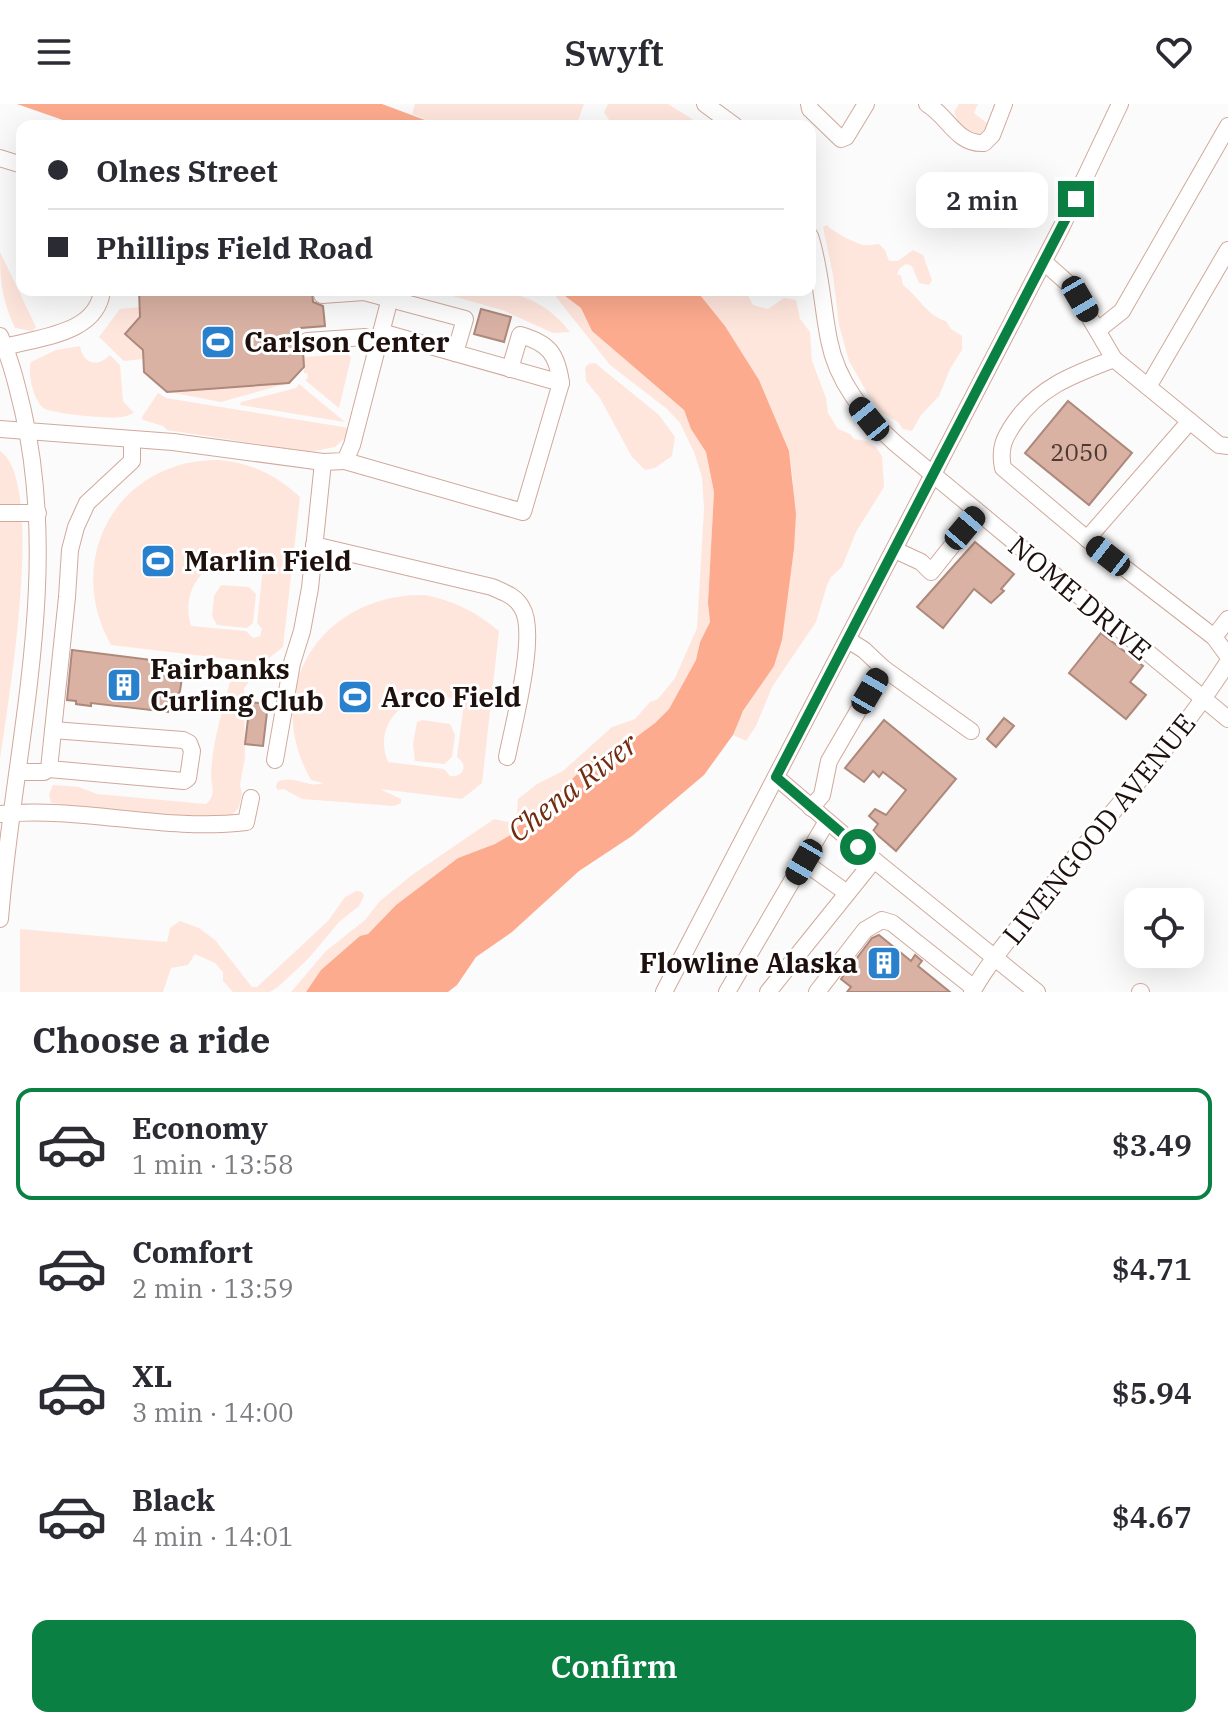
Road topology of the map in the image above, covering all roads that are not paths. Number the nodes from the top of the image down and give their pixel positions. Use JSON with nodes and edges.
{"nodes":[{"id":1,"x":705,"y":104,"type":"edge"},
{"id":2,"x":809,"y":104,"type":"edge"},
{"id":3,"x":866,"y":104,"type":"edge"},
{"id":4,"x":1004,"y":104,"type":"edge"},
{"id":5,"x":1120,"y":104,"type":"edge"},
{"id":6,"x":934,"y":106,"type":"edge"},
{"id":7,"x":727,"y":120,"type":"edge"},
{"id":8,"x":1228,"y":126,"type":"edge"},
{"id":9,"x":1228,"y":250,"type":"edge"},
{"id":10,"x":816,"y":257,"type":"edge"},
{"id":11,"x":1044,"y":262,"type":"junction"},
{"id":12,"x":102,"y":296,"type":"edge"},
{"id":13,"x":388,"y":296,"type":"edge"},
{"id":14,"x":394,"y":296,"type":"edge"},
{"id":15,"x":1098,"y":330,"type":"junction"},
{"id":16,"x":380,"y":337,"type":"junction"},
{"id":17,"x":307,"y":341,"type":"dead end"},
{"id":18,"x":3,"y":342,"type":"edge"},
{"id":19,"x":455,"y":353,"type":"junction"},
{"id":20,"x":1114,"y":359,"type":"junction"},
{"id":21,"x":510,"y":369,"type":"junction"},
{"id":22,"x":561,"y":383,"type":"junction"},
{"id":23,"x":1148,"y":387,"type":"junction"},
{"id":24,"x":1190,"y":421,"type":"junction"},
{"id":25,"x":0,"y":429,"type":"edge"},
{"id":26,"x":27,"y":431,"type":"junction"},
{"id":27,"x":132,"y":440,"type":"junction"},
{"id":28,"x":1228,"y":446,"type":"edge"},
{"id":29,"x":345,"y":461,"type":"junction"},
{"id":30,"x":323,"y":462,"type":"junction"},
{"id":31,"x":934,"y":474,"type":"junction"},
{"id":32,"x":38,"y":513,"type":"junction"},
{"id":33,"x":978,"y":513,"type":"junction"},
{"id":34,"x":0,"y":514,"type":"edge"},
{"id":35,"x":1087,"y":539,"type":"junction"},
{"id":36,"x":314,"y":545,"type":"junction"},
{"id":37,"x":895,"y":550,"type":"junction"},
{"id":38,"x":67,"y":597,"type":"junction"},
{"id":39,"x":38,"y":598,"type":"junction"},
{"id":40,"x":1228,"y":619,"type":"edge"},
{"id":41,"x":1214,"y":637,"type":"junction"},
{"id":42,"x":848,"y":640,"type":"junction"},
{"id":43,"x":32,"y":655,"type":"junction"},
{"id":44,"x":60,"y":656,"type":"junction"},
{"id":45,"x":1228,"y":656,"type":"edge"},
{"id":46,"x":1228,"y":662,"type":"edge"},
{"id":47,"x":883,"y":668,"type":"junction"},
{"id":48,"x":1204,"y":700,"type":"junction"},
{"id":49,"x":1228,"y":719,"type":"edge"},
{"id":50,"x":53,"y":730,"type":"junction"},
{"id":51,"x":971,"y":731,"type":"dead end"},
{"id":52,"x":507,"y":757,"type":"dead end"},
{"id":53,"x":275,"y":760,"type":"dead end"},
{"id":54,"x":49,"y":769,"type":"junction"},
{"id":55,"x":18,"y":772,"type":"junction"},
{"id":56,"x":776,"y":777,"type":"junction"},
{"id":57,"x":251,"y":798,"type":"dead end"},
{"id":58,"x":811,"y":808,"type":"junction"},
{"id":59,"x":6,"y":813,"type":"edge"},
{"id":60,"x":827,"y":821,"type":"junction"},
{"id":61,"x":874,"y":860,"type":"junction"},
{"id":62,"x":804,"y":862,"type":"junction"},
{"id":63,"x":2,"y":891,"type":"edge"},
{"id":64,"x":847,"y":893,"type":"junction"},
{"id":65,"x":0,"y":919,"type":"edge"},
{"id":66,"x":994,"y":958,"type":"junction"},
{"id":67,"x":973,"y":990,"type":"edge"},
{"id":68,"x":664,"y":992,"type":"edge"},
{"id":69,"x":727,"y":992,"type":"edge"},
{"id":70,"x":768,"y":992,"type":"edge"},
{"id":71,"x":817,"y":992,"type":"edge"},
{"id":72,"x":1037,"y":992,"type":"edge"}],
"edges":[{"from":1,"to":7,"type":"street"},
{"from":2,"to":3,"type":"street"},
{"from":4,"to":6,"type":"street"},
{"from":5,"to":11,"type":"street"},
{"from":8,"to":15,"type":"street"},
{"from":9,"to":23,"type":"street"},
{"from":10,"to":31,"type":"street","name":"NOME DRIVE"},
{"from":11,"to":15,"type":"street"},
{"from":11,"to":31,"type":"street"},
{"from":12,"to":18,"type":"street"},
{"from":13,"to":16,"type":"street"},
{"from":14,"to":19,"type":"street"},
{"from":15,"to":20,"type":"street"},
{"from":16,"to":17,"type":"street"},
{"from":16,"to":19,"type":"street"},
{"from":16,"to":29,"type":"street"},
{"from":18,"to":26,"type":"street"},
{"from":19,"to":21,"type":"street"},
{"from":20,"to":23,"type":"street"},
{"from":20,"to":35,"type":"street"},
{"from":21,"to":22,"type":"street"},
{"from":21,"to":22,"type":"street"},
{"from":22,"to":29,"type":"street"},
{"from":23,"to":24,"type":"street"},
{"from":24,"to":28,"type":"street"},
{"from":24,"to":35,"type":"street"},
{"from":25,"to":26,"type":"street"},
{"from":26,"to":27,"type":"street"},
{"from":26,"to":32,"type":"street"},
{"from":27,"to":30,"type":"street"},
{"from":27,"to":38,"type":"street"},
{"from":29,"to":30,"type":"street"},
{"from":30,"to":36,"type":"street"},
{"from":31,"to":33,"type":"street","name":"NOME DRIVE"},
{"from":31,"to":37,"type":"street"},
{"from":32,"to":34,"type":"street"},
{"from":32,"to":39,"type":"street"},
{"from":33,"to":37,"type":"street"},
{"from":33,"to":48,"type":"street","name":"NOME DRIVE"},
{"from":35,"to":41,"type":"street"},
{"from":36,"to":52,"type":"street"},
{"from":36,"to":53,"type":"street"},
{"from":37,"to":42,"type":"street"},
{"from":38,"to":39,"type":"street"},
{"from":38,"to":44,"type":"street"},
{"from":39,"to":43,"type":"street"},
{"from":40,"to":41,"type":"street"},
{"from":41,"to":45,"type":"street"},
{"from":42,"to":47,"type":"street"},
{"from":42,"to":56,"type":"street"},
{"from":43,"to":44,"type":"street"},
{"from":43,"to":55,"type":"street"},
{"from":44,"to":50,"type":"street"},
{"from":46,"to":48,"type":"street","name":"LIVENGOOD AVENUE"},
{"from":47,"to":51,"type":"street"},
{"from":47,"to":58,"type":"street"},
{"from":48,"to":49,"type":"street","name":"NOME DRIVE"},
{"from":48,"to":66,"type":"street","name":"LIVENGOOD AVENUE"},
{"from":50,"to":54,"type":"street"},
{"from":50,"to":54,"type":"street"},
{"from":54,"to":55,"type":"street"},
{"from":55,"to":59,"type":"street"},
{"from":56,"to":58,"type":"street"},
{"from":56,"to":68,"type":"street"},
{"from":57,"to":59,"type":"street"},
{"from":58,"to":60,"type":"street"},
{"from":59,"to":63,"type":"street"},
{"from":60,"to":61,"type":"street"},
{"from":60,"to":62,"type":"street"},
{"from":61,"to":64,"type":"street"},
{"from":61,"to":66,"type":"street"},
{"from":62,"to":64,"type":"street"},
{"from":62,"to":69,"type":"street"},
{"from":63,"to":65,"type":"street"},
{"from":64,"to":70,"type":"street"},
{"from":66,"to":67,"type":"street","name":"LIVENGOOD AVENUE"},
{"from":66,"to":72,"type":"street"},
{"from":67,"to":71,"type":"street"}]}
